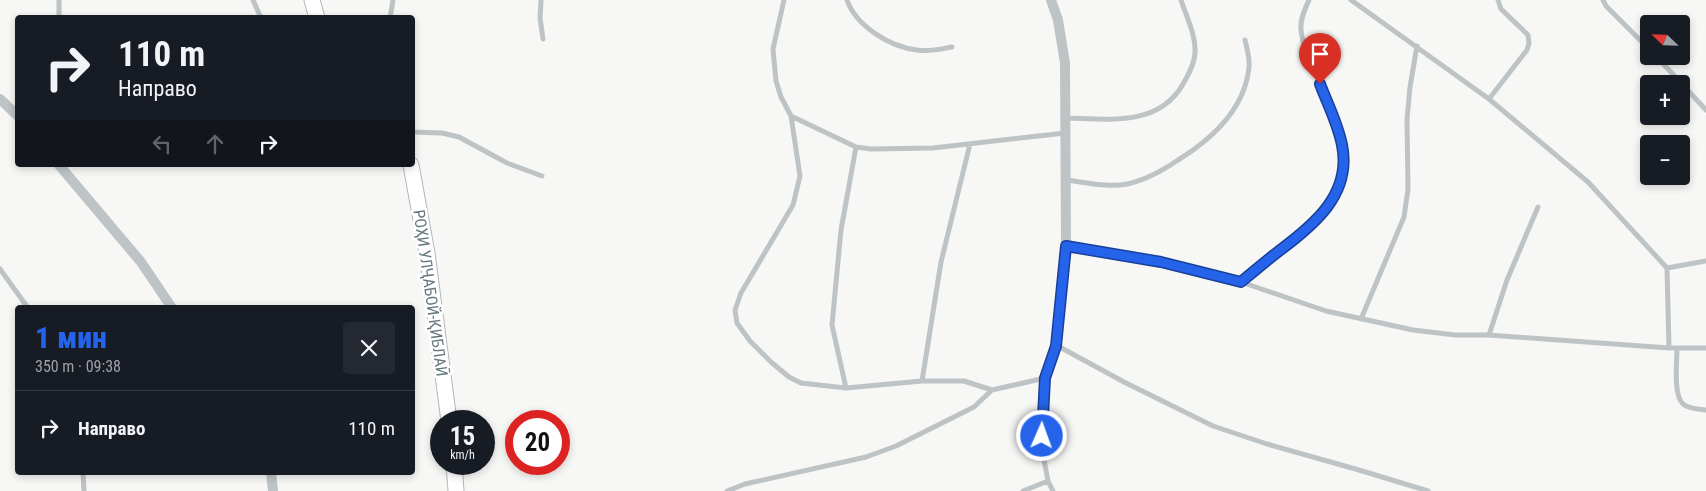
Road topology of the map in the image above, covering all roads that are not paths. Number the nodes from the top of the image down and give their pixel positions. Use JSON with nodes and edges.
{"nodes":[{"id":1,"x":59,"y":0,"type":"edge"},
{"id":2,"x":253,"y":0,"type":"edge"},
{"id":3,"x":312,"y":0,"type":"edge"},
{"id":4,"x":393,"y":0,"type":"edge"},
{"id":5,"x":541,"y":0,"type":"edge"},
{"id":6,"x":784,"y":0,"type":"edge"},
{"id":7,"x":847,"y":0,"type":"edge"},
{"id":8,"x":1051,"y":0,"type":"edge"},
{"id":9,"x":1181,"y":0,"type":"edge"},
{"id":10,"x":1309,"y":0,"type":"edge"},
{"id":11,"x":1351,"y":0,"type":"edge"},
{"id":12,"x":1498,"y":0,"type":"edge"},
{"id":13,"x":1604,"y":0,"type":"edge"},
{"id":14,"x":59,"y":15,"type":"edge"},
{"id":15,"x":260,"y":15,"type":"edge"},
{"id":16,"x":316,"y":15,"type":"edge"},
{"id":17,"x":390,"y":15,"type":"edge"},
{"id":18,"x":543,"y":39,"type":"dead end"},
{"id":19,"x":1245,"y":40,"type":"dead end"},
{"id":20,"x":1640,"y":40,"type":"edge"},
{"id":21,"x":1417,"y":46,"type":"junction"},
{"id":22,"x":952,"y":47,"type":"dead end"},
{"id":23,"x":1664,"y":65,"type":"edge"},
{"id":24,"x":0,"y":99,"type":"edge"},
{"id":25,"x":1489,"y":99,"type":"junction"},
{"id":26,"x":1706,"y":110,"type":"edge"},
{"id":27,"x":15,"y":113,"type":"edge"},
{"id":28,"x":791,"y":116,"type":"junction"},
{"id":29,"x":1065,"y":118,"type":"junction"},
{"id":30,"x":415,"y":132,"type":"edge"},
{"id":31,"x":1066,"y":133,"type":"junction"},
{"id":32,"x":970,"y":144,"type":"junction"},
{"id":33,"x":856,"y":147,"type":"junction"},
{"id":34,"x":62,"y":167,"type":"edge"},
{"id":35,"x":410,"y":167,"type":"edge"},
{"id":36,"x":542,"y":176,"type":"dead end"},
{"id":37,"x":1066,"y":180,"type":"junction"},
{"id":38,"x":1538,"y":207,"type":"dead end"},
{"id":39,"x":1066,"y":246,"type":"junction"},
{"id":40,"x":1706,"y":261,"type":"edge"},
{"id":41,"x":1667,"y":268,"type":"junction"},
{"id":42,"x":0,"y":269,"type":"edge"},
{"id":43,"x":1241,"y":282,"type":"junction"},
{"id":44,"x":26,"y":305,"type":"edge"},
{"id":45,"x":170,"y":305,"type":"edge"},
{"id":46,"x":1361,"y":319,"type":"junction"},
{"id":47,"x":1489,"y":335,"type":"junction"},
{"id":48,"x":1056,"y":346,"type":"junction"},
{"id":49,"x":1669,"y":348,"type":"junction"},
{"id":50,"x":1677,"y":348,"type":"junction"},
{"id":51,"x":1706,"y":348,"type":"edge"},
{"id":52,"x":1045,"y":378,"type":"junction"},
{"id":53,"x":922,"y":382,"type":"junction"},
{"id":54,"x":846,"y":388,"type":"junction"},
{"id":55,"x":992,"y":390,"type":"junction"},
{"id":56,"x":448,"y":410,"type":"edge"},
{"id":57,"x":1706,"y":410,"type":"edge"},
{"id":58,"x":83,"y":475,"type":"edge"},
{"id":59,"x":271,"y":475,"type":"edge"},
{"id":60,"x":455,"y":475,"type":"edge"},
{"id":61,"x":1048,"y":481,"type":"junction"},
{"id":62,"x":84,"y":491,"type":"edge"},
{"id":63,"x":273,"y":491,"type":"edge"},
{"id":64,"x":456,"y":491,"type":"edge"},
{"id":65,"x":727,"y":491,"type":"edge"},
{"id":66,"x":1023,"y":491,"type":"edge"},
{"id":67,"x":1052,"y":491,"type":"edge"},
{"id":68,"x":1428,"y":491,"type":"edge"}],
"edges":[{"from":1,"to":14,"type":"lane"},
{"from":2,"to":15,"type":"lane"},
{"from":3,"to":16,"type":"street"},
{"from":4,"to":17,"type":"lane"},
{"from":5,"to":18,"type":"lane"},
{"from":6,"to":28,"type":"lane"},
{"from":7,"to":22,"type":"lane"},
{"from":8,"to":29,"type":"street"},
{"from":9,"to":29,"type":"lane"},
{"from":10,"to":43,"type":"lane"},
{"from":11,"to":21,"type":"lane"},
{"from":12,"to":25,"type":"lane"},
{"from":13,"to":20,"type":"lane"},
{"from":19,"to":37,"type":"lane"},
{"from":21,"to":25,"type":"lane"},
{"from":21,"to":46,"type":"lane"},
{"from":23,"to":26,"type":"lane"},
{"from":24,"to":27,"type":"street"},
{"from":25,"to":41,"type":"lane"},
{"from":28,"to":33,"type":"lane"},
{"from":28,"to":54,"type":"lane"},
{"from":29,"to":31,"type":"street"},
{"from":30,"to":36,"type":"lane"},
{"from":31,"to":32,"type":"lane"},
{"from":31,"to":37,"type":"street"},
{"from":32,"to":33,"type":"lane"},
{"from":32,"to":53,"type":"lane"},
{"from":33,"to":54,"type":"lane"},
{"from":34,"to":45,"type":"street"},
{"from":35,"to":56,"type":"street","name":"РОҲИ УЛҶАБОЙ-ҚИБЛАӢ"},
{"from":37,"to":39,"type":"street"},
{"from":38,"to":47,"type":"lane"},
{"from":39,"to":43,"type":"lane"},
{"from":39,"to":48,"type":"lane"},
{"from":40,"to":41,"type":"lane"},
{"from":41,"to":49,"type":"lane"},
{"from":42,"to":44,"type":"lane"},
{"from":43,"to":46,"type":"lane"},
{"from":46,"to":47,"type":"lane"},
{"from":47,"to":49,"type":"lane"},
{"from":48,"to":52,"type":"lane"},
{"from":48,"to":68,"type":"lane"},
{"from":49,"to":50,"type":"lane"},
{"from":50,"to":51,"type":"lane"},
{"from":50,"to":57,"type":"lane"},
{"from":52,"to":55,"type":"lane"},
{"from":52,"to":61,"type":"lane"},
{"from":53,"to":54,"type":"lane"},
{"from":53,"to":55,"type":"lane"},
{"from":55,"to":65,"type":"lane"},
{"from":58,"to":62,"type":"lane"},
{"from":59,"to":63,"type":"street"},
{"from":60,"to":64,"type":"street"},
{"from":61,"to":66,"type":"lane"},
{"from":61,"to":67,"type":"lane"}]}
